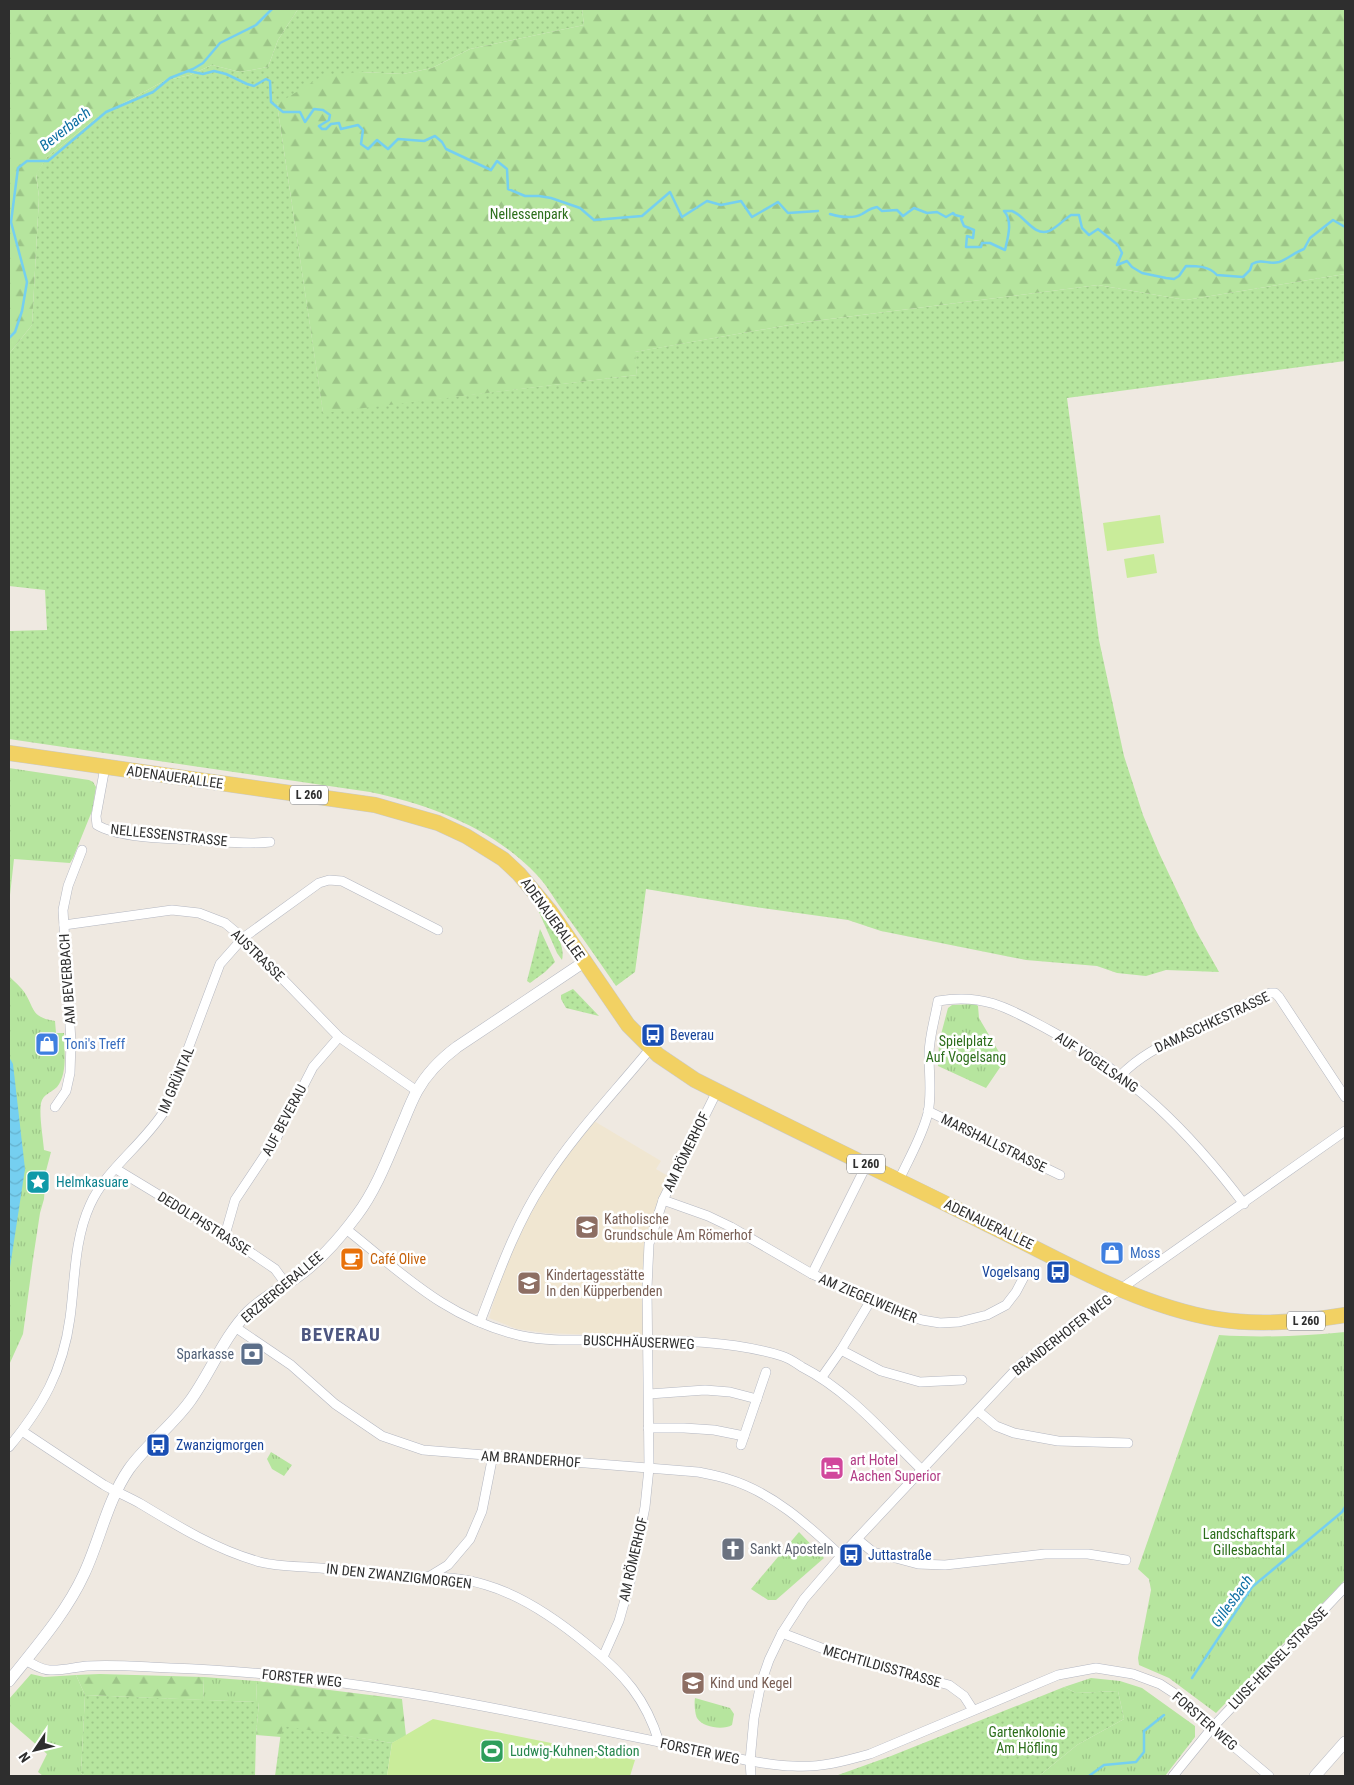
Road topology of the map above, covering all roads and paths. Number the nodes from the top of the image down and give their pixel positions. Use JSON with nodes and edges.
{"nodes":[{"id":1,"x":9,"y":753,"type":"edge"},
{"id":2,"x":105,"y":767,"type":"junction"},
{"id":3,"x":270,"y":842,"type":"dead end"},
{"id":4,"x":82,"y":850,"type":"dead end"},
{"id":5,"x":64,"y":925,"type":"junction"},
{"id":6,"x":438,"y":930,"type":"dead end"},
{"id":7,"x":243,"y":938,"type":"junction"},
{"id":8,"x":584,"y":962,"type":"junction"},
{"id":9,"x":339,"y":1037,"type":"junction"},
{"id":10,"x":650,"y":1049,"type":"junction"},
{"id":11,"x":1120,"y":1075,"type":"junction"},
{"id":12,"x":417,"y":1091,"type":"junction"},
{"id":13,"x":717,"y":1091,"type":"junction"},
{"id":14,"x":1345,"y":1097,"type":"edge"},
{"id":15,"x":55,"y":1107,"type":"dead end"},
{"id":16,"x":928,"y":1111,"type":"junction"},
{"id":17,"x":1345,"y":1131,"type":"edge"},
{"id":18,"x":867,"y":1164,"type":"junction"},
{"id":19,"x":116,"y":1169,"type":"junction"},
{"id":20,"x":1060,"y":1175,"type":"dead end"},
{"id":21,"x":899,"y":1180,"type":"junction"},
{"id":22,"x":663,"y":1200,"type":"junction"},
{"id":23,"x":1244,"y":1204,"type":"junction"},
{"id":24,"x":346,"y":1229,"type":"junction"},
{"id":25,"x":225,"y":1235,"type":"junction"},
{"id":26,"x":812,"y":1274,"type":"junction"},
{"id":27,"x":1025,"y":1275,"type":"dead end"},
{"id":28,"x":286,"y":1284,"type":"junction"},
{"id":29,"x":1122,"y":1289,"type":"junction"},
{"id":30,"x":871,"y":1300,"type":"junction"},
{"id":31,"x":1345,"y":1316,"type":"edge"},
{"id":32,"x":480,"y":1322,"type":"junction"},
{"id":33,"x":235,"y":1327,"type":"junction"},
{"id":34,"x":648,"y":1341,"type":"junction"},
{"id":35,"x":841,"y":1350,"type":"junction"},
{"id":36,"x":766,"y":1372,"type":"dead end"},
{"id":37,"x":822,"y":1377,"type":"junction"},
{"id":38,"x":962,"y":1380,"type":"dead end"},
{"id":39,"x":649,"y":1394,"type":"junction"},
{"id":40,"x":757,"y":1400,"type":"junction"},
{"id":41,"x":978,"y":1411,"type":"junction"},
{"id":42,"x":648,"y":1428,"type":"junction"},
{"id":43,"x":22,"y":1431,"type":"junction"},
{"id":44,"x":1128,"y":1443,"type":"dead end"},
{"id":45,"x":9,"y":1447,"type":"edge"},
{"id":46,"x":493,"y":1456,"type":"junction"},
{"id":47,"x":648,"y":1468,"type":"junction"},
{"id":48,"x":922,"y":1470,"type":"junction"},
{"id":49,"x":117,"y":1491,"type":"junction"},
{"id":50,"x":857,"y":1540,"type":"junction"},
{"id":51,"x":841,"y":1556,"type":"junction"},
{"id":52,"x":1126,"y":1560,"type":"dead end"},
{"id":53,"x":430,"y":1576,"type":"junction"},
{"id":54,"x":1345,"y":1587,"type":"edge"},
{"id":55,"x":782,"y":1634,"type":"junction"},
{"id":56,"x":603,"y":1657,"type":"junction"},
{"id":57,"x":26,"y":1660,"type":"junction"},
{"id":58,"x":9,"y":1681,"type":"edge"},
{"id":59,"x":973,"y":1710,"type":"junction"},
{"id":60,"x":1212,"y":1728,"type":"junction"},
{"id":61,"x":659,"y":1742,"type":"junction"},
{"id":62,"x":1345,"y":1742,"type":"edge"},
{"id":63,"x":750,"y":1761,"type":"junction"},
{"id":64,"x":751,"y":1776,"type":"edge"},
{"id":65,"x":1173,"y":1776,"type":"edge"},
{"id":66,"x":1269,"y":1776,"type":"edge"},
{"id":67,"x":1315,"y":1776,"type":"edge"}],
"edges":[{"from":1,"to":2,"type":"main road","name":"ADENAUERALLEE","number":"L 260"},
{"from":2,"to":3,"type":"street","name":"NELLESSENSTRASSE"},
{"from":2,"to":8,"type":"main road","name":"ADENAUERALLEE","number":"L 260"},
{"from":4,"to":5,"type":"street","name":"AM BEVERBACH"},
{"from":5,"to":7,"type":"street","name":"AUSTRASSE"},
{"from":5,"to":15,"type":"street","name":"AM BEVERBACH"},
{"from":6,"to":7,"type":"street","name":"IM GRÜNTAL"},
{"from":7,"to":9,"type":"street","name":"AUSTRASSE"},
{"from":7,"to":19,"type":"street","name":"IM GRÜNTAL"},
{"from":8,"to":10,"type":"main road","name":"ADENAUERALLEE","number":"L 260"},
{"from":8,"to":12,"type":"street","name":"ERZBERGERALLEE"},
{"from":9,"to":12,"type":"street","name":"AUSTRASSE"},
{"from":9,"to":25,"type":"street","name":"AUF BEVERAU"},
{"from":10,"to":13,"type":"main road","name":"ADENAUERALLEE","number":"L 260"},
{"from":10,"to":32,"type":"street"},
{"from":11,"to":14,"type":"street","name":"DAMASCHKESTRASSE"},
{"from":11,"to":16,"type":"street","name":"AUF VOGELSANG"},
{"from":11,"to":23,"type":"street","name":"AUF VOGELSANG"},
{"from":12,"to":24,"type":"street","name":"ERZBERGERALLEE"},
{"from":13,"to":18,"type":"main road","name":"ADENAUERALLEE","number":"L 260"},
{"from":13,"to":22,"type":"street","name":"AM RÖMERHOF"},
{"from":16,"to":20,"type":"street","name":"MARSHALLSTRASSE"},
{"from":16,"to":21,"type":"street"},
{"from":17,"to":23,"type":"street","name":"BRANDERHOFER WEG"},
{"from":18,"to":21,"type":"main road","name":"ADENAUERALLEE","number":"L 260"},
{"from":18,"to":26,"type":"street","name":"AM ZIEGELWEIHER"},
{"from":19,"to":25,"type":"street","name":"DEDOLPHSTRASSE"},
{"from":19,"to":43,"type":"street","name":"IM GRÜNTAL"},
{"from":21,"to":29,"type":"main road","name":"ADENAUERALLEE","number":"L 260"},
{"from":22,"to":26,"type":"street","name":"AM ZIEGELWEIHER"},
{"from":22,"to":34,"type":"street","name":"AM RÖMERHOF"},
{"from":23,"to":29,"type":"street","name":"BRANDERHOFER WEG"},
{"from":24,"to":28,"type":"street","name":"ERZBERGERALLEE"},
{"from":24,"to":32,"type":"street","name":"BUSCHHÄUSERWEG"},
{"from":25,"to":28,"type":"street","name":"DEDOLPHSTRASSE"},
{"from":26,"to":30,"type":"street","name":"AM ZIEGELWEIHER"},
{"from":27,"to":30,"type":"street","name":"AM ZIEGELWEIHER"},
{"from":28,"to":33,"type":"street","name":"ERZBERGERALLEE"},
{"from":29,"to":31,"type":"main road","name":"ADENAUERALLEE","number":"L 260"},
{"from":29,"to":41,"type":"street","name":"BRANDERHOFER WEG"},
{"from":30,"to":35,"type":"street"},
{"from":32,"to":34,"type":"street","name":"BUSCHHÄUSERWEG"},
{"from":33,"to":46,"type":"street","name":"AM BRANDERHOF"},
{"from":33,"to":49,"type":"street","name":"ERZBERGERALLEE"},
{"from":34,"to":37,"type":"street","name":"BUSCHHÄUSERWEG"},
{"from":34,"to":39,"type":"street","name":"AM RÖMERHOF"},
{"from":35,"to":37,"type":"street"},
{"from":35,"to":38,"type":"street"},
{"from":36,"to":40,"type":"street"},
{"from":37,"to":48,"type":"street","name":"BUSCHHÄUSERWEG"},
{"from":39,"to":40,"type":"street"},
{"from":39,"to":42,"type":"street","name":"AM RÖMERHOF"},
{"from":40,"to":42,"type":"street"},
{"from":41,"to":44,"type":"street"},
{"from":41,"to":48,"type":"street","name":"BRANDERHOFER WEG"},
{"from":42,"to":47,"type":"street","name":"AM RÖMERHOF"},
{"from":43,"to":45,"type":"street","name":"IM GRÜNTAL"},
{"from":43,"to":49,"type":"street","name":"IN DEN ZWANZIGMORGEN"},
{"from":46,"to":47,"type":"street","name":"AM BRANDERHOF"},
{"from":46,"to":53,"type":"street"},
{"from":47,"to":51,"type":"street","name":"AM BRANDERHOF"},
{"from":47,"to":56,"type":"street","name":"AM RÖMERHOF"},
{"from":48,"to":50,"type":"street","name":"BRANDERHOFER WEG"},
{"from":49,"to":53,"type":"street","name":"IN DEN ZWANZIGMORGEN"},
{"from":49,"to":57,"type":"street","name":"ERZBERGERALLEE"},
{"from":50,"to":51,"type":"street","name":"BRANDERHOFER WEG"},
{"from":50,"to":52,"type":"street"},
{"from":51,"to":55,"type":"street","name":"BRANDERHOFER WEG"},
{"from":53,"to":56,"type":"street","name":"IN DEN ZWANZIGMORGEN"},
{"from":54,"to":60,"type":"street","name":"LUISE-HENSEL-STRASSE"},
{"from":55,"to":59,"type":"street","name":"MECHTILDISSTRASSE"},
{"from":55,"to":63,"type":"street","name":"BRANDERHOFER WEG"},
{"from":56,"to":61,"type":"street","name":"IN DEN ZWANZIGMORGEN"},
{"from":57,"to":58,"type":"street","name":"ERZBERGERALLEE"},
{"from":57,"to":61,"type":"street","name":"FORSTER WEG"},
{"from":59,"to":60,"type":"street","name":"FORSTER WEG"},
{"from":59,"to":63,"type":"street","name":"FORSTER WEG"},
{"from":60,"to":65,"type":"street","name":"LUISE-HENSEL-STRASSE"},
{"from":60,"to":66,"type":"street","name":"FORSTER WEG"},
{"from":61,"to":63,"type":"street","name":"FORSTER WEG"},
{"from":62,"to":67,"type":"street"},
{"from":63,"to":64,"type":"street","name":"BRANDERHOFER WEG"}]}
